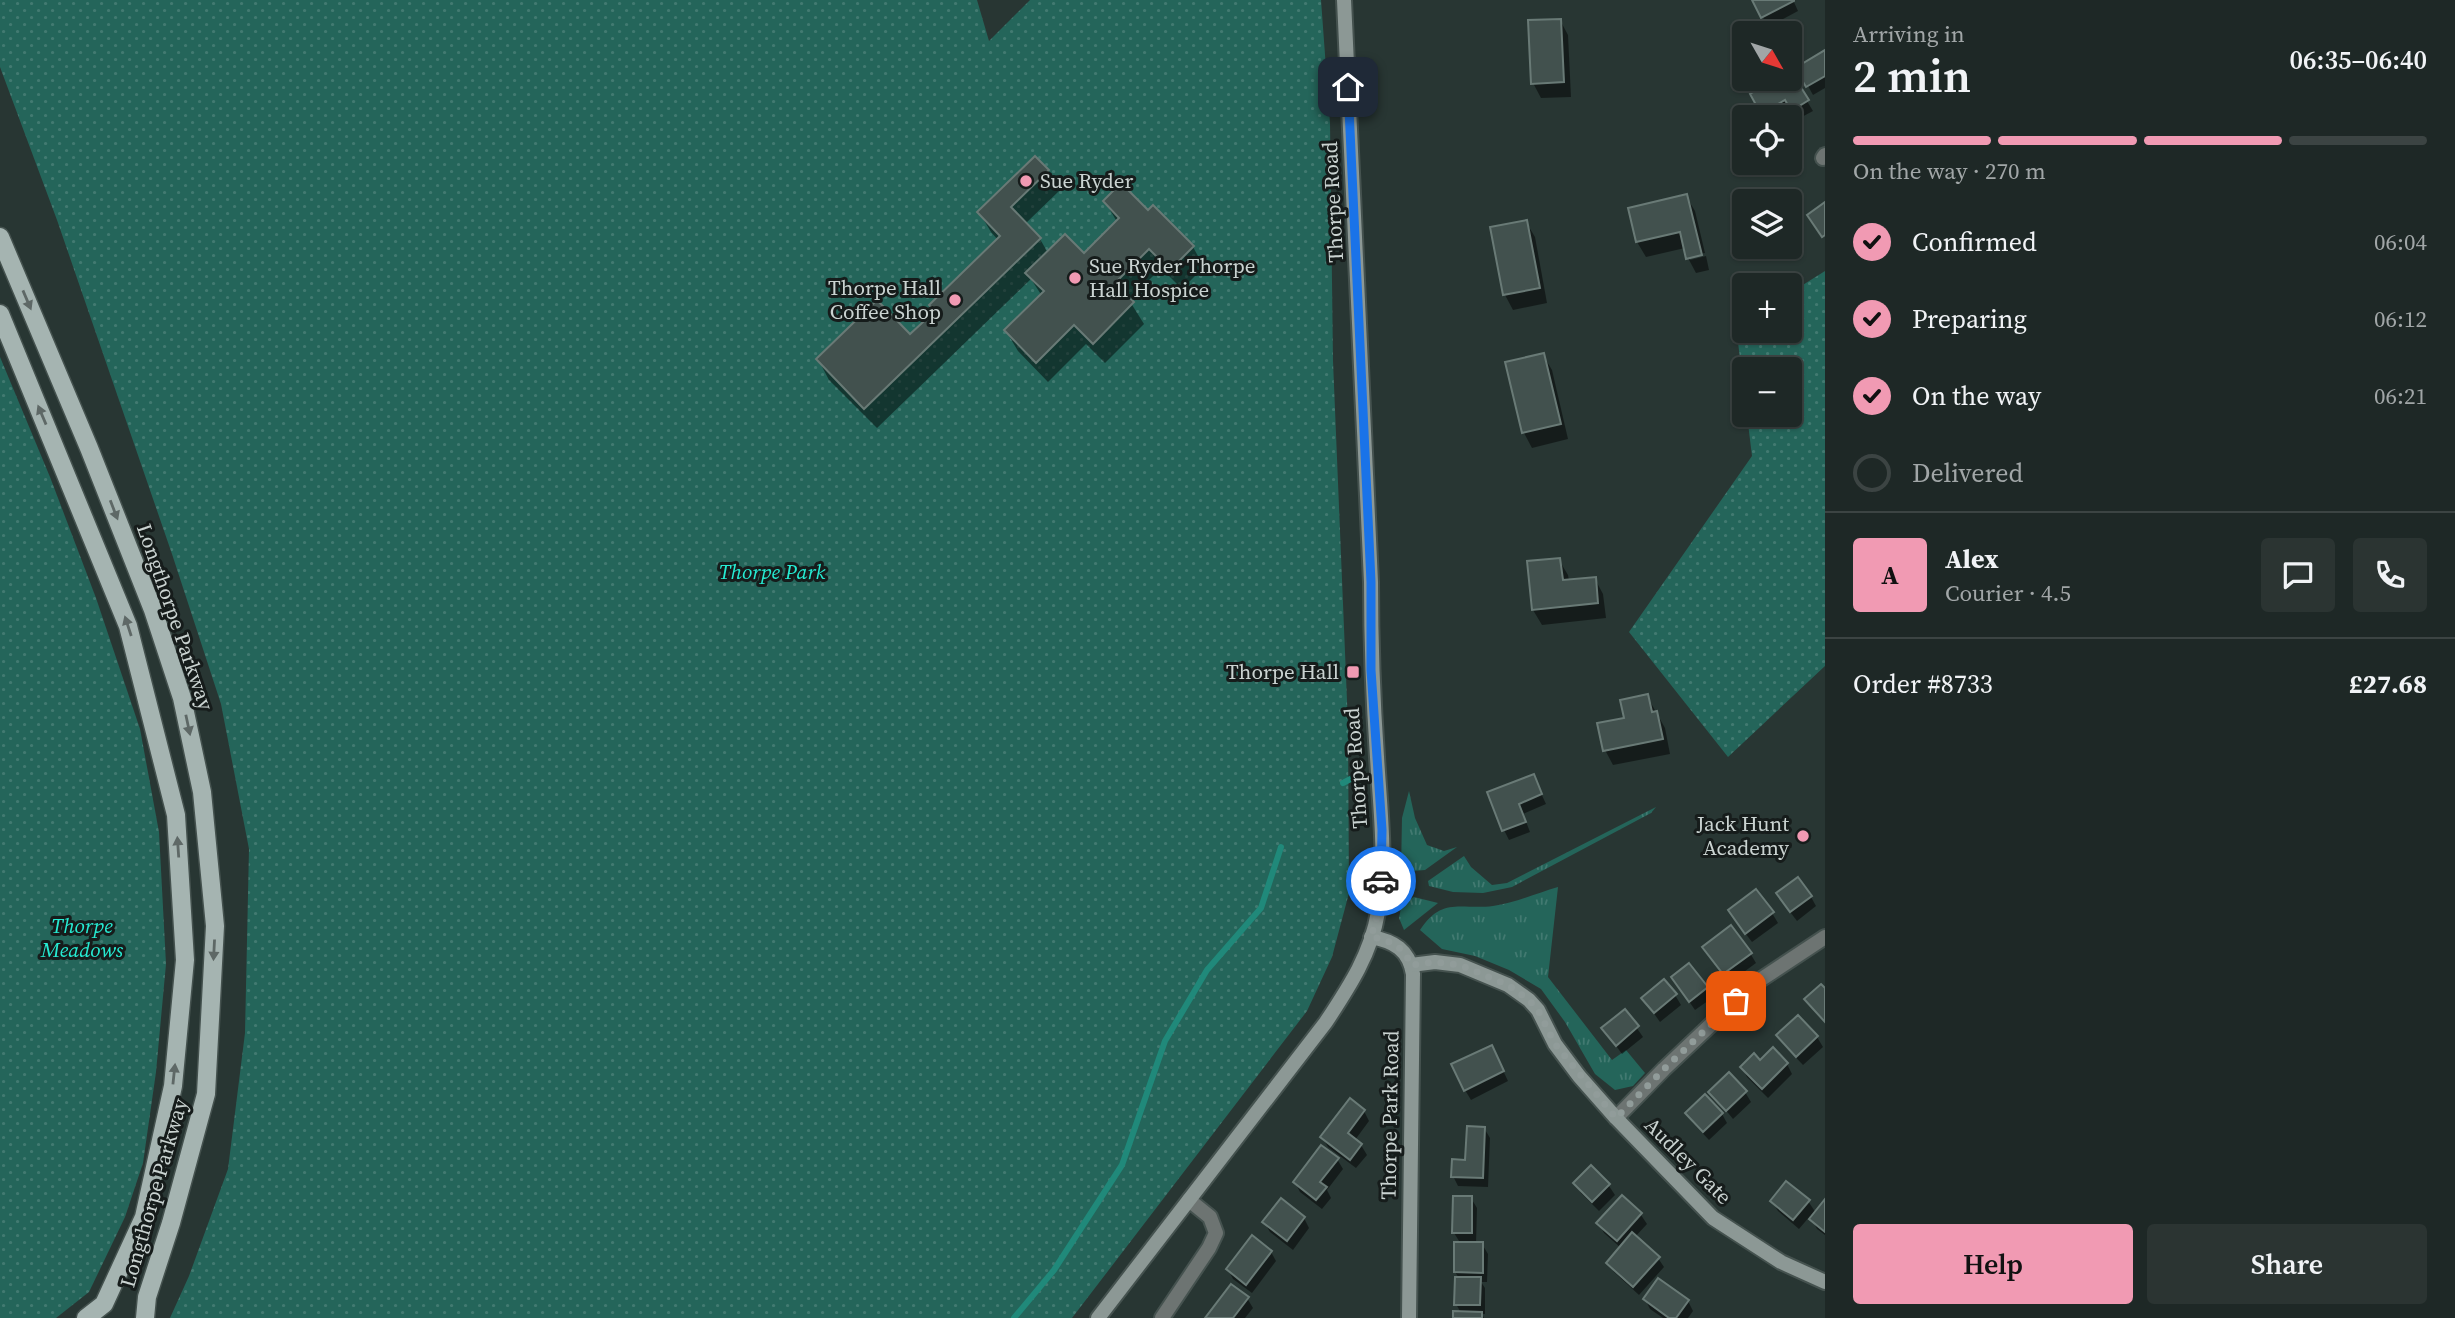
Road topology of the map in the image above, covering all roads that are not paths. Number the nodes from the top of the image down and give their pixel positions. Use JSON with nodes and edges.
{"nodes":[{"id":1,"x":1344,"y":0,"type":"edge"},
{"id":2,"x":0,"y":237,"type":"edge"},
{"id":3,"x":0,"y":314,"type":"edge"},
{"id":4,"x":1371,"y":937,"type":"junction"},
{"id":5,"x":1825,"y":937,"type":"edge"},
{"id":6,"x":1411,"y":965,"type":"junction"},
{"id":7,"x":1616,"y":1118,"type":"junction"},
{"id":8,"x":1189,"y":1200,"type":"junction"},
{"id":9,"x":1825,"y":1283,"type":"edge"},
{"id":10,"x":86,"y":1318,"type":"edge"},
{"id":11,"x":145,"y":1318,"type":"edge"},
{"id":12,"x":1098,"y":1318,"type":"edge"},
{"id":13,"x":1162,"y":1318,"type":"edge"},
{"id":14,"x":1409,"y":1318,"type":"edge"}],
"edges":[{"from":1,"to":4,"type":"street","name":"Thorpe Road"},
{"from":2,"to":11,"type":"main road","name":"Longthorpe Parkway","one_way":true},
{"from":10,"to":3,"type":"main road","name":"Longthorpe Parkway","one_way":true},
{"from":4,"to":6,"type":"street"},
{"from":4,"to":8,"type":"street","name":"Thorpe Road"},
{"from":5,"to":7,"type":"street"},
{"from":6,"to":7,"type":"street","name":"Audley Gate"},
{"from":6,"to":14,"type":"street","name":"Thorpe Park Road"},
{"from":7,"to":9,"type":"street","name":"Audley Gate"},
{"from":8,"to":12,"type":"street","name":"Thorpe Road"},
{"from":8,"to":13,"type":"street"}]}
